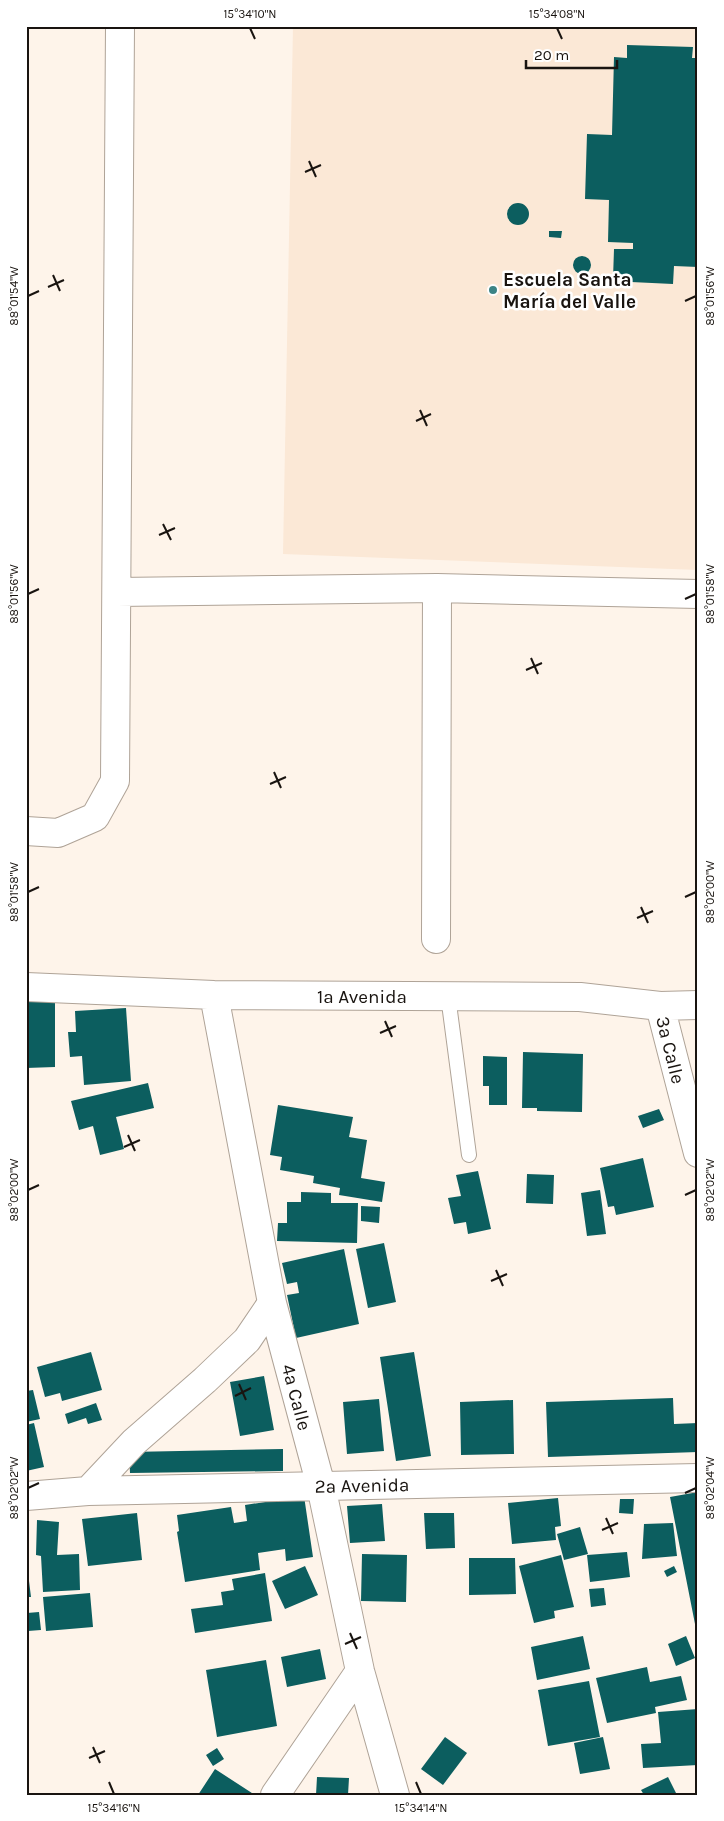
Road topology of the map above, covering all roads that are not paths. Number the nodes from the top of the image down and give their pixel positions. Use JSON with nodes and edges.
{"nodes":[{"id":1,"x":120,"y":26,"type":"edge"},
{"id":2,"x":438,"y":588,"type":"junction"},
{"id":3,"x":117,"y":592,"type":"junction"},
{"id":4,"x":698,"y":594,"type":"edge"},
{"id":5,"x":26,"y":831,"type":"edge"},
{"id":6,"x":436,"y":939,"type":"dead end"},
{"id":7,"x":26,"y":987,"type":"edge"},
{"id":8,"x":214,"y":996,"type":"junction"},
{"id":9,"x":448,"y":996,"type":"junction"},
{"id":10,"x":698,"y":1005,"type":"edge"},
{"id":11,"x":660,"y":1006,"type":"junction"},
{"id":12,"x":698,"y":1153,"type":"edge"},
{"id":13,"x":469,"y":1155,"type":"dead end"},
{"id":14,"x":272,"y":1304,"type":"junction"},
{"id":15,"x":698,"y":1478,"type":"edge"},
{"id":16,"x":321,"y":1486,"type":"junction"},
{"id":17,"x":88,"y":1491,"type":"junction"},
{"id":18,"x":26,"y":1496,"type":"edge"},
{"id":19,"x":360,"y":1671,"type":"junction"},
{"id":20,"x":275,"y":1795,"type":"edge"},
{"id":21,"x":395,"y":1795,"type":"edge"}],
"edges":[{"from":1,"to":3,"type":"street"},
{"from":2,"to":3,"type":"street"},
{"from":2,"to":4,"type":"street"},
{"from":2,"to":6,"type":"street"},
{"from":3,"to":5,"type":"street"},
{"from":7,"to":8,"type":"street","name":"1a Avenida"},
{"from":8,"to":9,"type":"street","name":"1a Avenida"},
{"from":8,"to":14,"type":"street","name":"4a Calle"},
{"from":9,"to":11,"type":"street","name":"1a Avenida"},
{"from":9,"to":13,"type":"lane"},
{"from":10,"to":11,"type":"street","name":"1a Avenida"},
{"from":11,"to":12,"type":"street","name":"3a Calle"},
{"from":14,"to":16,"type":"street","name":"4a Calle"},
{"from":14,"to":17,"type":"street"},
{"from":15,"to":16,"type":"street","name":"2a Avenida"},
{"from":16,"to":17,"type":"street","name":"2a Avenida"},
{"from":16,"to":19,"type":"street","name":"4a Calle"},
{"from":17,"to":18,"type":"street","name":"2a Avenida"},
{"from":19,"to":20,"type":"street"},
{"from":19,"to":21,"type":"street","name":"4a Calle"}]}
